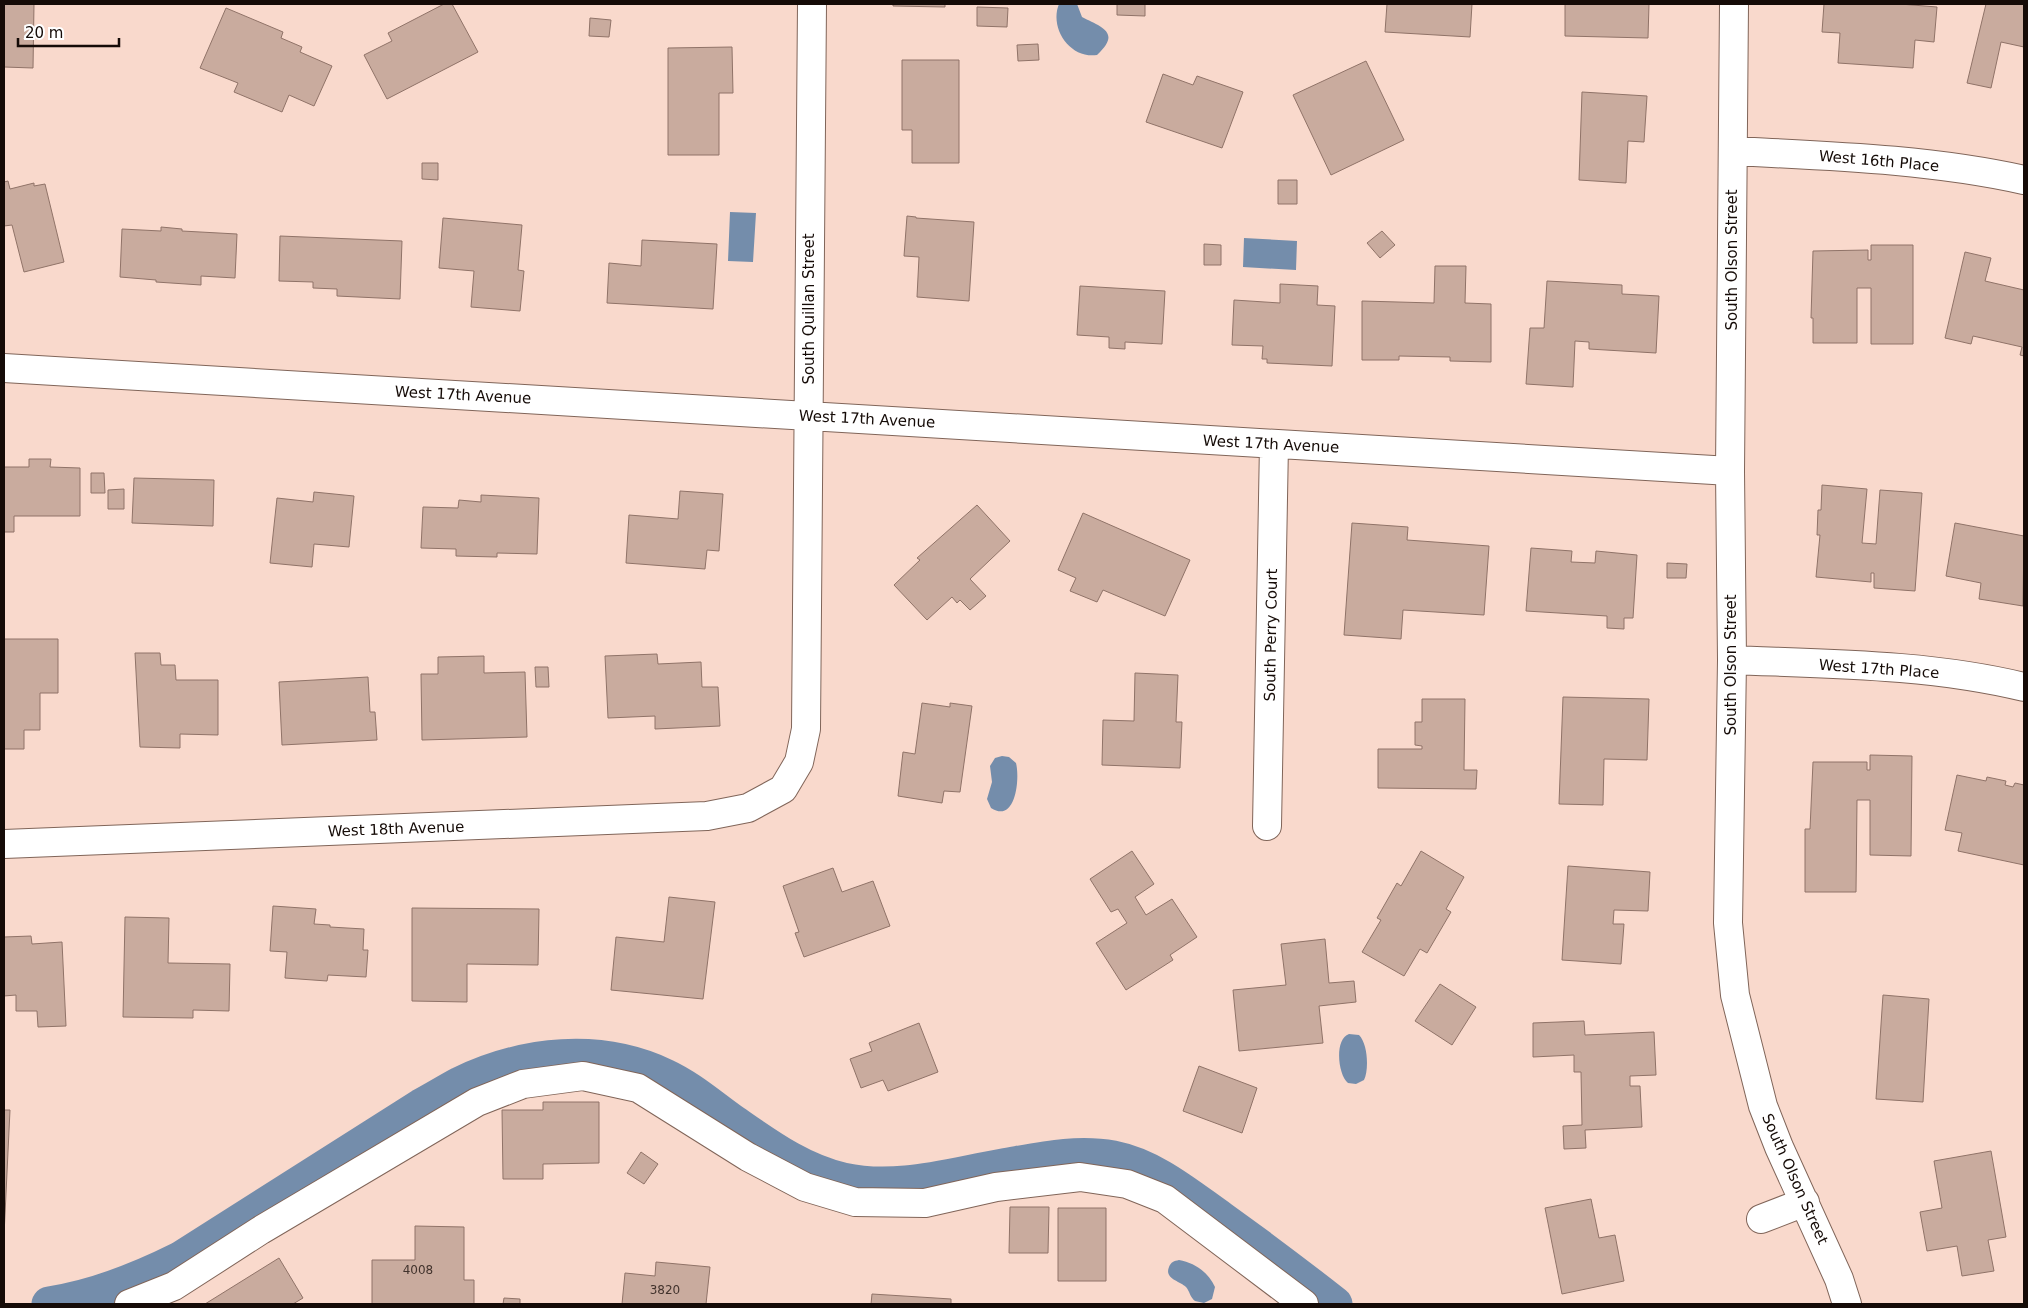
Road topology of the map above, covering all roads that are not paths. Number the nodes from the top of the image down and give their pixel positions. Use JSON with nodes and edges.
{"nodes":[{"id":1,"x":812,"y":4,"type":"edge"},
{"id":2,"x":1734,"y":4,"type":"edge"},
{"id":3,"x":1733,"y":151,"type":"junction"},
{"id":4,"x":2024,"y":180,"type":"edge"},
{"id":5,"x":4,"y":368,"type":"edge"},
{"id":6,"x":808,"y":416,"type":"junction"},
{"id":7,"x":1274,"y":444,"type":"junction"},
{"id":8,"x":1730,"y":471,"type":"junction"},
{"id":9,"x":1732,"y":660,"type":"junction"},
{"id":10,"x":2024,"y":687,"type":"edge"},
{"id":11,"x":783,"y":789,"type":"joint"},
{"id":12,"x":1268,"y":826,"type":"dead end"},
{"id":13,"x":4,"y":844,"type":"edge"},
{"id":14,"x":1805,"y":1202,"type":"junction"},
{"id":15,"x":1761,"y":1218,"type":"dead end"},
{"id":16,"x":128,"y":1304,"type":"edge"},
{"id":17,"x":1304,"y":1304,"type":"edge"},
{"id":18,"x":1848,"y":1304,"type":"edge"}],
"edges":[{"from":1,"to":6,"type":"street","name":"South Quillan Street"},
{"from":2,"to":3,"type":"street","name":"South Olson Street"},
{"from":3,"to":4,"type":"street","name":"West 16th Place"},
{"from":3,"to":8,"type":"street","name":"South Olson Street"},
{"from":5,"to":6,"type":"street","name":"West 17th Avenue"},
{"from":6,"to":7,"type":"street","name":"West 17th Avenue"},
{"from":6,"to":11,"type":"street","name":"South Quillan Street"},
{"from":7,"to":8,"type":"street","name":"West 17th Avenue"},
{"from":7,"to":12,"type":"street","name":"South Perry Court"},
{"from":8,"to":9,"type":"street","name":"South Olson Street"},
{"from":9,"to":10,"type":"street","name":"West 17th Place"},
{"from":9,"to":14,"type":"street","name":"South Olson Street"},
{"from":11,"to":13,"type":"street","name":"West 18th Avenue"},
{"from":14,"to":15,"type":"street"},
{"from":14,"to":18,"type":"street","name":"South Olson Street"},
{"from":16,"to":17,"type":"street"}]}
